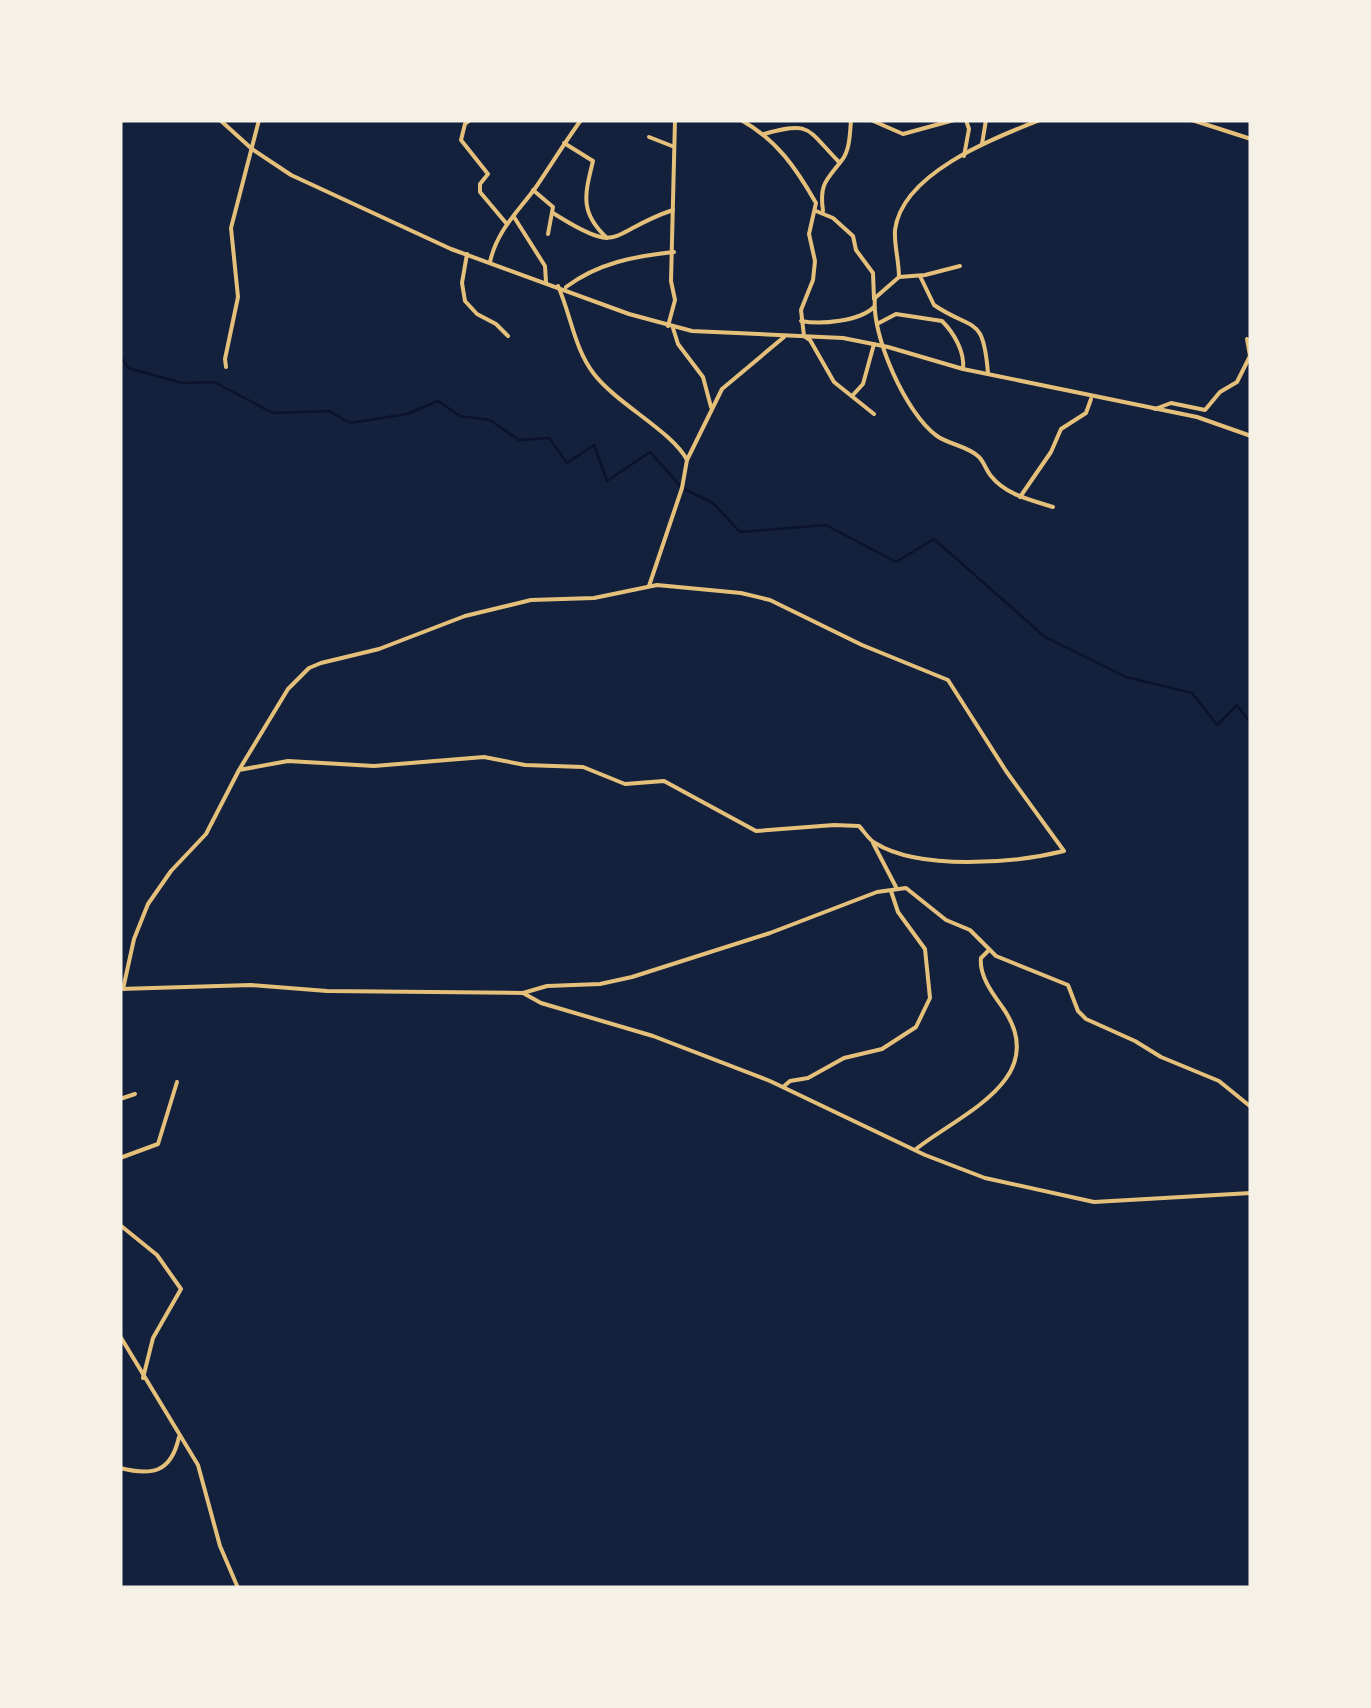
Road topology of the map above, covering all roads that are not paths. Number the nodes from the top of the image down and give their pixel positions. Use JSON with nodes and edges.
{"nodes":[{"id":1,"x":220,"y":120,"type":"edge"},
{"id":2,"x":259,"y":120,"type":"edge"},
{"id":3,"x":470,"y":120,"type":"edge"},
{"id":4,"x":581,"y":120,"type":"edge"},
{"id":5,"x":674,"y":120,"type":"edge"},
{"id":6,"x":741,"y":120,"type":"edge"},
{"id":7,"x":851,"y":120,"type":"edge"},
{"id":8,"x":871,"y":120,"type":"edge"},
{"id":9,"x":954,"y":120,"type":"edge"},
{"id":10,"x":966,"y":120,"type":"edge"},
{"id":11,"x":986,"y":120,"type":"edge"},
{"id":12,"x":1040,"y":120,"type":"edge"},
{"id":13,"x":1192,"y":120,"type":"edge"},
{"id":14,"x":764,"y":134,"type":"junction"},
{"id":15,"x":649,"y":138,"type":"dead end"},
{"id":16,"x":1251,"y":139,"type":"edge"},
{"id":17,"x":564,"y":143,"type":"junction"},
{"id":18,"x":982,"y":144,"type":"junction"},
{"id":19,"x":672,"y":146,"type":"junction"},
{"id":20,"x":252,"y":149,"type":"junction"},
{"id":21,"x":964,"y":156,"type":"junction"},
{"id":22,"x":840,"y":162,"type":"junction"},
{"id":23,"x":534,"y":190,"type":"junction"},
{"id":24,"x":673,"y":210,"type":"junction"},
{"id":25,"x":816,"y":211,"type":"junction"},
{"id":26,"x":553,"y":213,"type":"junction"},
{"id":27,"x":824,"y":213,"type":"junction"},
{"id":28,"x":513,"y":216,"type":"junction"},
{"id":29,"x":506,"y":223,"type":"junction"},
{"id":30,"x":548,"y":234,"type":"dead end"},
{"id":31,"x":609,"y":239,"type":"junction"},
{"id":32,"x":674,"y":252,"type":"junction"},
{"id":33,"x":467,"y":254,"type":"junction"},
{"id":34,"x":490,"y":262,"type":"junction"},
{"id":35,"x":960,"y":266,"type":"dead end"},
{"id":36,"x":920,"y":276,"type":"junction"},
{"id":37,"x":898,"y":277,"type":"junction"},
{"id":38,"x":546,"y":282,"type":"junction"},
{"id":39,"x":558,"y":286,"type":"junction"},
{"id":40,"x":564,"y":289,"type":"junction"},
{"id":41,"x":874,"y":300,"type":"junction"},
{"id":42,"x":874,"y":308,"type":"junction"},
{"id":43,"x":801,"y":321,"type":"junction"},
{"id":44,"x":877,"y":324,"type":"junction"},
{"id":45,"x":670,"y":327,"type":"junction"},
{"id":46,"x":508,"y":336,"type":"dead end"},
{"id":47,"x":786,"y":336,"type":"junction"},
{"id":48,"x":804,"y":336,"type":"junction"},
{"id":49,"x":1247,"y":338,"type":"dead end"},
{"id":50,"x":874,"y":344,"type":"junction"},
{"id":51,"x":882,"y":346,"type":"junction"},
{"id":52,"x":226,"y":367,"type":"dead end"},
{"id":53,"x":963,"y":369,"type":"junction"},
{"id":54,"x":988,"y":374,"type":"junction"},
{"id":55,"x":852,"y":396,"type":"junction"},
{"id":56,"x":1092,"y":397,"type":"junction"},
{"id":57,"x":711,"y":407,"type":"junction"},
{"id":58,"x":1155,"y":409,"type":"junction"},
{"id":59,"x":874,"y":414,"type":"dead end"},
{"id":60,"x":1251,"y":436,"type":"edge"},
{"id":61,"x":688,"y":460,"type":"junction"},
{"id":62,"x":1020,"y":497,"type":"junction"},
{"id":63,"x":1053,"y":507,"type":"dead end"},
{"id":64,"x":649,"y":586,"type":"junction"},
{"id":65,"x":239,"y":770,"type":"junction"},
{"id":66,"x":874,"y":842,"type":"junction"},
{"id":67,"x":893,"y":888,"type":"junction"},
{"id":68,"x":990,"y":950,"type":"junction"},
{"id":69,"x":122,"y":989,"type":"edge"},
{"id":70,"x":523,"y":992,"type":"junction"},
{"id":71,"x":178,"y":1082,"type":"dead end"},
{"id":72,"x":783,"y":1087,"type":"junction"},
{"id":73,"x":134,"y":1094,"type":"dead end"},
{"id":74,"x":121,"y":1097,"type":"edge"},
{"id":75,"x":1251,"y":1107,"type":"edge"},
{"id":76,"x":916,"y":1150,"type":"junction"},
{"id":77,"x":120,"y":1158,"type":"edge"},
{"id":78,"x":1251,"y":1193,"type":"edge"},
{"id":79,"x":120,"y":1225,"type":"edge"},
{"id":80,"x":120,"y":1336,"type":"edge"},
{"id":81,"x":144,"y":1378,"type":"junction"},
{"id":82,"x":180,"y":1434,"type":"junction"},
{"id":83,"x":120,"y":1468,"type":"edge"},
{"id":84,"x":238,"y":1588,"type":"edge"}],
"edges":[{"from":1,"to":20,"type":"street"},
{"from":2,"to":20,"type":"street"},
{"from":3,"to":29,"type":"street"},
{"from":4,"to":17,"type":"street"},
{"from":5,"to":19,"type":"street"},
{"from":6,"to":14,"type":"street"},
{"from":7,"to":22,"type":"street"},
{"from":8,"to":9,"type":"street"},
{"from":10,"to":21,"type":"street"},
{"from":11,"to":18,"type":"street"},
{"from":12,"to":18,"type":"street"},
{"from":13,"to":16,"type":"street"},
{"from":14,"to":22,"type":"street"},
{"from":14,"to":25,"type":"street"},
{"from":15,"to":19,"type":"street"},
{"from":17,"to":23,"type":"street"},
{"from":17,"to":31,"type":"street"},
{"from":18,"to":21,"type":"street"},
{"from":19,"to":24,"type":"street"},
{"from":20,"to":33,"type":"street"},
{"from":20,"to":52,"type":"street"},
{"from":21,"to":37,"type":"street"},
{"from":22,"to":27,"type":"street"},
{"from":23,"to":26,"type":"street"},
{"from":23,"to":28,"type":"street"},
{"from":24,"to":31,"type":"street"},
{"from":24,"to":32,"type":"street"},
{"from":25,"to":27,"type":"street"},
{"from":25,"to":43,"type":"street"},
{"from":26,"to":30,"type":"street"},
{"from":26,"to":31,"type":"street"},
{"from":27,"to":41,"type":"street"},
{"from":28,"to":29,"type":"street"},
{"from":28,"to":38,"type":"street"},
{"from":29,"to":34,"type":"street"},
{"from":32,"to":40,"type":"street"},
{"from":32,"to":45,"type":"street"},
{"from":33,"to":34,"type":"street"},
{"from":33,"to":46,"type":"street"},
{"from":34,"to":38,"type":"street"},
{"from":35,"to":36,"type":"street"},
{"from":36,"to":37,"type":"street"},
{"from":36,"to":54,"type":"street"},
{"from":37,"to":41,"type":"street"},
{"from":38,"to":39,"type":"street"},
{"from":39,"to":40,"type":"street"},
{"from":39,"to":61,"type":"street"},
{"from":40,"to":45,"type":"street"},
{"from":41,"to":42,"type":"street"},
{"from":42,"to":43,"type":"street"},
{"from":42,"to":44,"type":"street"},
{"from":43,"to":48,"type":"street"},
{"from":44,"to":51,"type":"street"},
{"from":44,"to":53,"type":"street"},
{"from":45,"to":47,"type":"street"},
{"from":45,"to":57,"type":"street"},
{"from":47,"to":48,"type":"street"},
{"from":47,"to":57,"type":"street"},
{"from":48,"to":50,"type":"street"},
{"from":48,"to":55,"type":"street"},
{"from":49,"to":58,"type":"street"},
{"from":50,"to":51,"type":"street"},
{"from":50,"to":55,"type":"street"},
{"from":51,"to":53,"type":"street"},
{"from":51,"to":62,"type":"street"},
{"from":53,"to":54,"type":"street"},
{"from":54,"to":56,"type":"street"},
{"from":55,"to":59,"type":"street"},
{"from":56,"to":58,"type":"street"},
{"from":56,"to":62,"type":"street"},
{"from":57,"to":61,"type":"street"},
{"from":58,"to":60,"type":"street"},
{"from":61,"to":64,"type":"street"},
{"from":62,"to":63,"type":"street"},
{"from":64,"to":65,"type":"street"},
{"from":64,"to":66,"type":"street"},
{"from":65,"to":66,"type":"street"},
{"from":65,"to":69,"type":"street"},
{"from":66,"to":67,"type":"street"},
{"from":67,"to":68,"type":"street"},
{"from":67,"to":70,"type":"street"},
{"from":67,"to":72,"type":"street"},
{"from":68,"to":75,"type":"street"},
{"from":68,"to":76,"type":"street"},
{"from":69,"to":70,"type":"street"},
{"from":70,"to":72,"type":"street"},
{"from":71,"to":77,"type":"street"},
{"from":72,"to":76,"type":"street"},
{"from":73,"to":74,"type":"street"},
{"from":76,"to":78,"type":"street"},
{"from":79,"to":81,"type":"street"},
{"from":80,"to":81,"type":"street"},
{"from":81,"to":82,"type":"street"},
{"from":82,"to":83,"type":"street"},
{"from":82,"to":84,"type":"street"}]}
